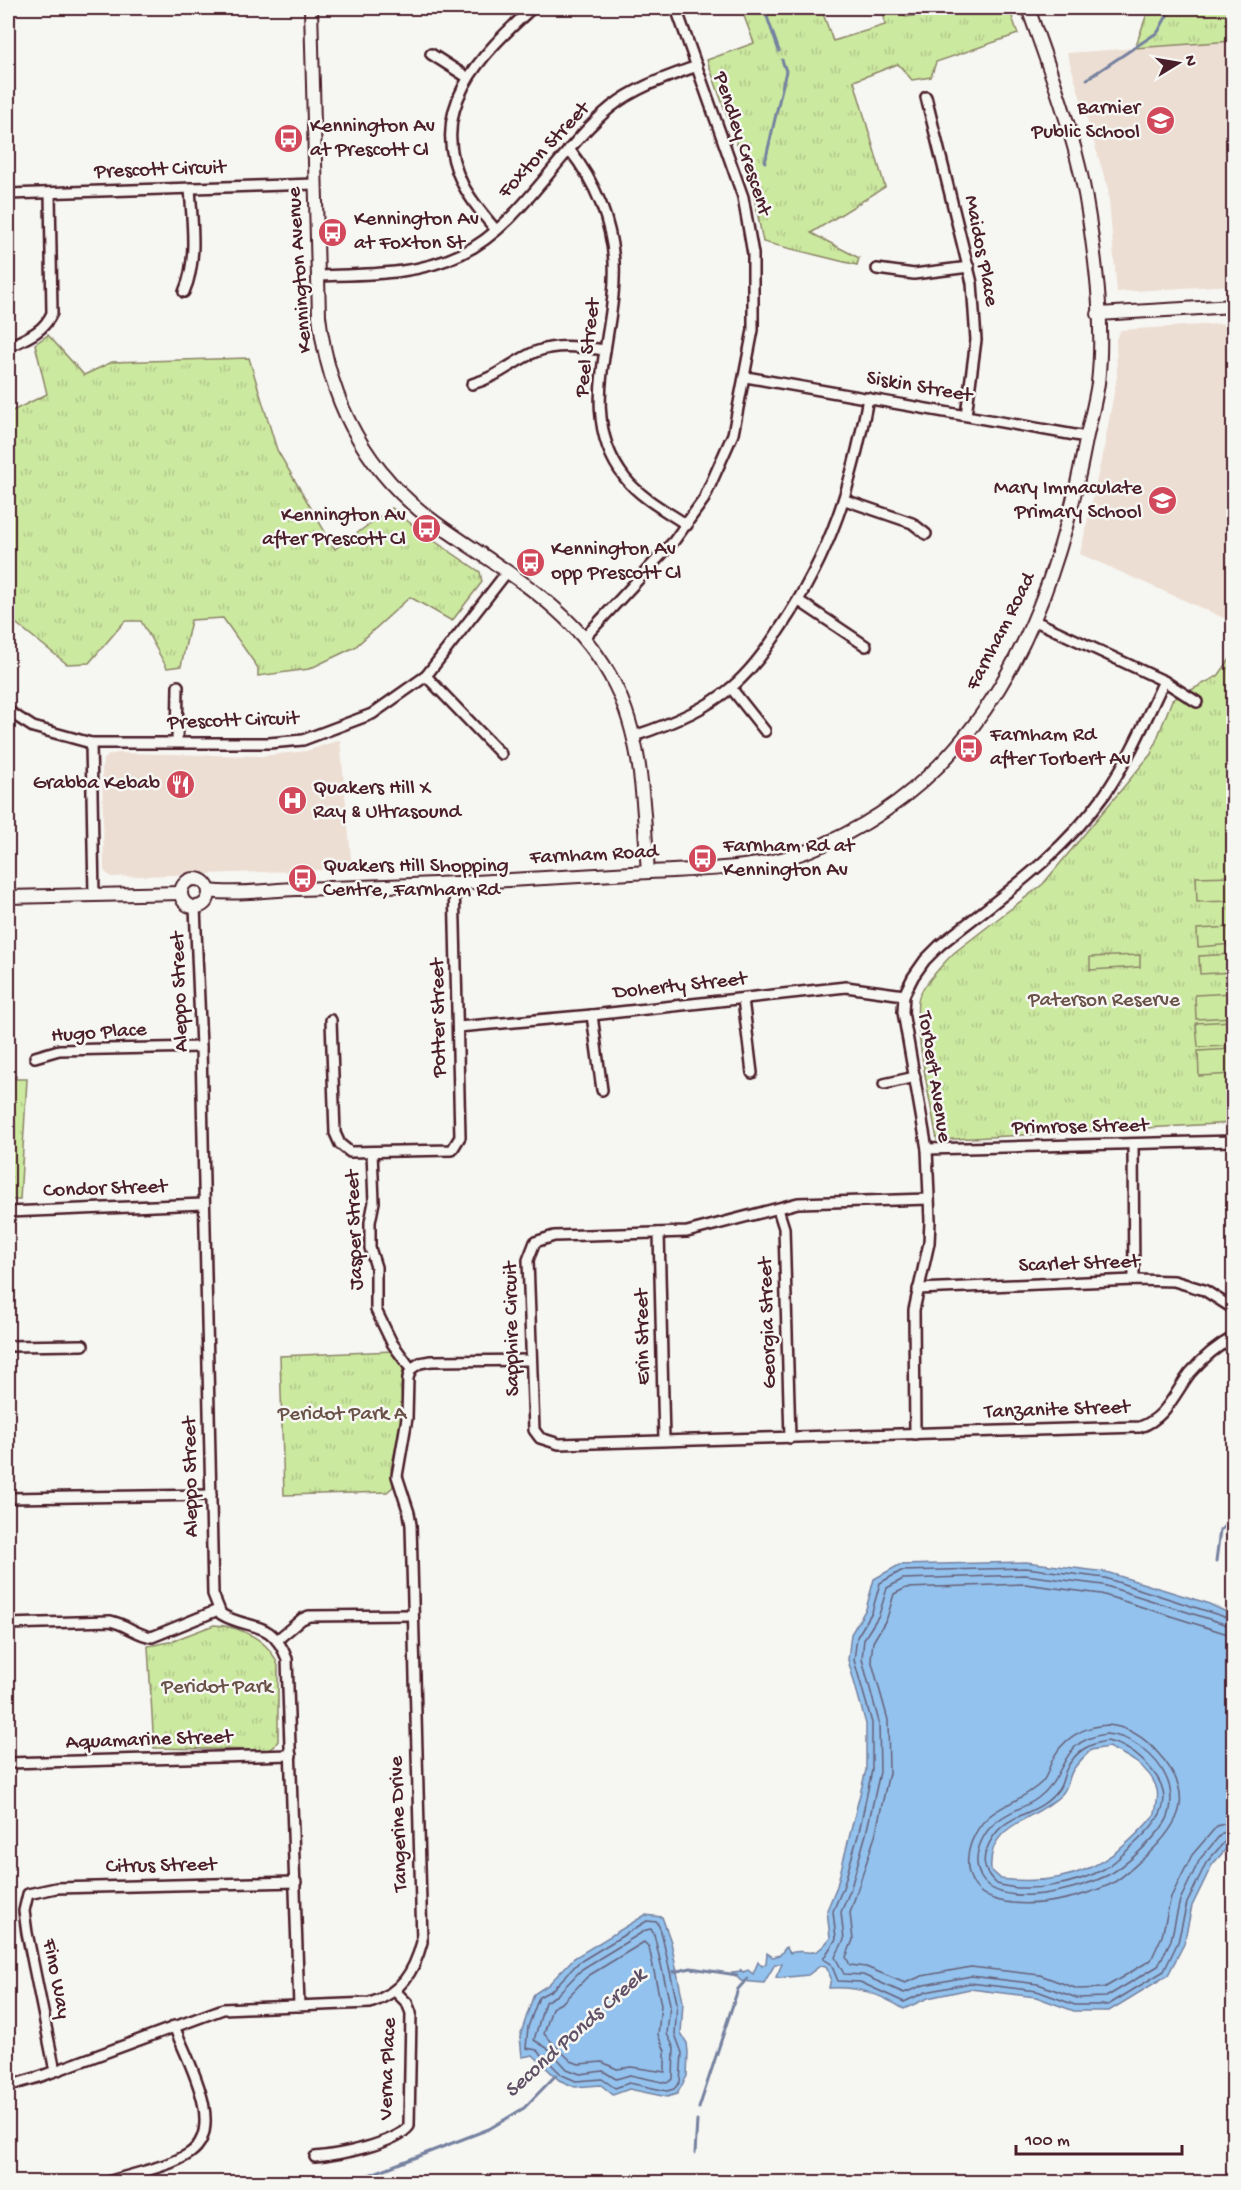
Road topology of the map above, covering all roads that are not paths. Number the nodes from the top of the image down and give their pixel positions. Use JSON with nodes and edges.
{"nodes":[{"id":1,"x":311,"y":8,"type":"edge"},
{"id":2,"x":532,"y":8,"type":"edge"},
{"id":3,"x":676,"y":8,"type":"edge"},
{"id":4,"x":1028,"y":8,"type":"edge"},
{"id":5,"x":431,"y":54,"type":"dead end"},
{"id":6,"x":697,"y":66,"type":"junction"},
{"id":7,"x":467,"y":77,"type":"junction"},
{"id":8,"x":926,"y":97,"type":"dead end"},
{"id":9,"x":569,"y":150,"type":"junction"},
{"id":10,"x":315,"y":184,"type":"junction"},
{"id":11,"x":190,"y":188,"type":"junction"},
{"id":12,"x":50,"y":193,"type":"junction"},
{"id":13,"x":8,"y":194,"type":"edge"},
{"id":14,"x":496,"y":230,"type":"junction"},
{"id":15,"x":969,"y":267,"type":"junction"},
{"id":16,"x":877,"y":268,"type":"dead end"},
{"id":17,"x":317,"y":276,"type":"junction"},
{"id":18,"x":184,"y":292,"type":"dead end"},
{"id":19,"x":1233,"y":306,"type":"edge"},
{"id":20,"x":1098,"y":314,"type":"junction"},
{"id":21,"x":8,"y":347,"type":"edge"},
{"id":22,"x":605,"y":350,"type":"junction"},
{"id":23,"x":746,"y":376,"type":"junction"},
{"id":24,"x":472,"y":384,"type":"dead end"},
{"id":25,"x":868,"y":398,"type":"junction"},
{"id":26,"x":966,"y":414,"type":"junction"},
{"id":27,"x":1086,"y":437,"type":"junction"},
{"id":28,"x":845,"y":500,"type":"junction"},
{"id":29,"x":687,"y":525,"type":"junction"},
{"id":30,"x":926,"y":534,"type":"dead end"},
{"id":31,"x":507,"y":572,"type":"junction"},
{"id":32,"x":799,"y":601,"type":"junction"},
{"id":33,"x":1033,"y":620,"type":"junction"},
{"id":34,"x":585,"y":638,"type":"junction"},
{"id":35,"x":866,"y":646,"type":"dead end"},
{"id":36,"x":426,"y":676,"type":"junction"},
{"id":37,"x":1164,"y":681,"type":"junction"},
{"id":38,"x":178,"y":686,"type":"dead end"},
{"id":39,"x":731,"y":688,"type":"junction"},
{"id":40,"x":1197,"y":702,"type":"dead end"},
{"id":41,"x":8,"y":711,"type":"edge"},
{"id":42,"x":765,"y":731,"type":"dead end"},
{"id":43,"x":634,"y":736,"type":"junction"},
{"id":44,"x":177,"y":742,"type":"junction"},
{"id":45,"x":91,"y":743,"type":"junction"},
{"id":46,"x":501,"y":753,"type":"dead end"},
{"id":47,"x":648,"y":872,"type":"junction"},
{"id":48,"x":454,"y":883,"type":"junction"},
{"id":49,"x":209,"y":891,"type":"junction"},
{"id":50,"x":181,"y":892,"type":"junction"},
{"id":51,"x":94,"y":895,"type":"junction"},
{"id":52,"x":8,"y":897,"type":"edge"},
{"id":53,"x":195,"y":907,"type":"junction"},
{"id":54,"x":904,"y":995,"type":"junction"},
{"id":55,"x":743,"y":999,"type":"junction"},
{"id":56,"x":592,"y":1015,"type":"junction"},
{"id":57,"x":331,"y":1020,"type":"dead end"},
{"id":58,"x":458,"y":1027,"type":"junction"},
{"id":59,"x":201,"y":1047,"type":"junction"},
{"id":60,"x":35,"y":1057,"type":"dead end"},
{"id":61,"x":752,"y":1072,"type":"dead end"},
{"id":62,"x":915,"y":1077,"type":"junction"},
{"id":63,"x":884,"y":1084,"type":"dead end"},
{"id":64,"x":602,"y":1090,"type":"dead end"},
{"id":65,"x":1233,"y":1141,"type":"edge"},
{"id":66,"x":1132,"y":1144,"type":"junction"},
{"id":67,"x":927,"y":1149,"type":"junction"},
{"id":68,"x":372,"y":1152,"type":"junction"},
{"id":69,"x":929,"y":1199,"type":"junction"},
{"id":70,"x":204,"y":1204,"type":"junction"},
{"id":71,"x":778,"y":1209,"type":"junction"},
{"id":72,"x":8,"y":1212,"type":"edge"},
{"id":73,"x":659,"y":1233,"type":"junction"},
{"id":74,"x":1134,"y":1280,"type":"junction"},
{"id":75,"x":918,"y":1289,"type":"junction"},
{"id":76,"x":1233,"y":1309,"type":"edge"},
{"id":77,"x":1233,"y":1337,"type":"edge"},
{"id":78,"x":83,"y":1345,"type":"dead end"},
{"id":79,"x":8,"y":1346,"type":"edge"},
{"id":80,"x":530,"y":1360,"type":"junction"},
{"id":81,"x":411,"y":1369,"type":"junction"},
{"id":82,"x":915,"y":1434,"type":"junction"},
{"id":83,"x":790,"y":1438,"type":"junction"},
{"id":84,"x":664,"y":1440,"type":"junction"},
{"id":85,"x":211,"y":1495,"type":"junction"},
{"id":86,"x":8,"y":1498,"type":"edge"},
{"id":87,"x":218,"y":1610,"type":"junction"},
{"id":88,"x":412,"y":1615,"type":"junction"},
{"id":89,"x":8,"y":1624,"type":"edge"},
{"id":90,"x":276,"y":1640,"type":"junction"},
{"id":91,"x":291,"y":1755,"type":"junction"},
{"id":92,"x":8,"y":1763,"type":"edge"},
{"id":93,"x":296,"y":1882,"type":"junction"},
{"id":94,"x":28,"y":1894,"type":"joint"},
{"id":95,"x":394,"y":1991,"type":"junction"},
{"id":96,"x":299,"y":2006,"type":"junction"},
{"id":97,"x":174,"y":2026,"type":"junction"},
{"id":98,"x":55,"y":2071,"type":"junction"},
{"id":99,"x":8,"y":2086,"type":"edge"},
{"id":100,"x":315,"y":2157,"type":"dead end"},
{"id":101,"x":108,"y":2182,"type":"edge"}],
"edges":[{"from":1,"to":10,"type":"street","name":"Kennington Avenue"},
{"from":2,"to":7,"type":"street"},
{"from":3,"to":6,"type":"street","name":"Pendley Crescent"},
{"from":4,"to":20,"type":"street","name":"Farnham Road"},
{"from":5,"to":7,"type":"street"},
{"from":6,"to":9,"type":"street","name":"Foxton Street"},
{"from":6,"to":23,"type":"street","name":"Pendley Crescent"},
{"from":7,"to":14,"type":"street"},
{"from":8,"to":15,"type":"street","name":"Maidos Place"},
{"from":9,"to":14,"type":"street","name":"Foxton Street"},
{"from":9,"to":22,"type":"street","name":"Peel Street"},
{"from":10,"to":11,"type":"street","name":"Prescott Circuit"},
{"from":10,"to":17,"type":"street","name":"Kennington Avenue"},
{"from":11,"to":12,"type":"street","name":"Prescott Circuit"},
{"from":11,"to":18,"type":"street"},
{"from":12,"to":13,"type":"street","name":"Prescott Circuit"},
{"from":12,"to":21,"type":"street"},
{"from":14,"to":17,"type":"street","name":"Foxton Street"},
{"from":15,"to":16,"type":"street"},
{"from":15,"to":26,"type":"street","name":"Maidos Place"},
{"from":17,"to":31,"type":"street","name":"Kennington Avenue"},
{"from":19,"to":20,"type":"street"},
{"from":20,"to":27,"type":"street","name":"Farnham Road"},
{"from":22,"to":24,"type":"street"},
{"from":22,"to":29,"type":"street","name":"Peel Street"},
{"from":23,"to":25,"type":"street","name":"Siskin Street"},
{"from":23,"to":29,"type":"street","name":"Pendley Crescent"},
{"from":25,"to":26,"type":"street","name":"Siskin Street"},
{"from":25,"to":28,"type":"street"},
{"from":26,"to":27,"type":"street","name":"Siskin Street"},
{"from":27,"to":33,"type":"street","name":"Farnham Road"},
{"from":28,"to":30,"type":"street"},
{"from":28,"to":32,"type":"street"},
{"from":29,"to":34,"type":"street","name":"Pendley Crescent"},
{"from":31,"to":34,"type":"street","name":"Kennington Avenue"},
{"from":31,"to":36,"type":"street","name":"Prescott Circuit"},
{"from":32,"to":35,"type":"street"},
{"from":32,"to":39,"type":"street"},
{"from":33,"to":37,"type":"street"},
{"from":33,"to":47,"type":"street","name":"Farnham Road"},
{"from":34,"to":43,"type":"street","name":"Kennington Avenue"},
{"from":36,"to":44,"type":"street","name":"Prescott Circuit"},
{"from":36,"to":46,"type":"street"},
{"from":37,"to":40,"type":"street"},
{"from":37,"to":54,"type":"street","name":"Torbert Avenue"},
{"from":38,"to":44,"type":"street"},
{"from":39,"to":42,"type":"street"},
{"from":39,"to":43,"type":"street"},
{"from":41,"to":45,"type":"street","name":"Prescott Circuit"},
{"from":43,"to":47,"type":"street","name":"Kennington Avenue"},
{"from":44,"to":45,"type":"street","name":"Prescott Circuit"},
{"from":45,"to":51,"type":"street"},
{"from":47,"to":48,"type":"street","name":"Farnham Road"},
{"from":48,"to":49,"type":"street","name":"Farnham Road"},
{"from":48,"to":58,"type":"street","name":"Potter Street"},
{"from":49,"to":50,"type":"street"},
{"from":49,"to":53,"type":"street"},
{"from":50,"to":51,"type":"street"},
{"from":50,"to":53,"type":"street"},
{"from":51,"to":52,"type":"street"},
{"from":53,"to":59,"type":"street","name":"Aleppo Street"},
{"from":54,"to":55,"type":"street","name":"Doherty Street"},
{"from":54,"to":62,"type":"street","name":"Torbert Avenue"},
{"from":55,"to":56,"type":"street","name":"Doherty Street"},
{"from":55,"to":61,"type":"street"},
{"from":56,"to":58,"type":"street","name":"Doherty Street"},
{"from":56,"to":64,"type":"street"},
{"from":57,"to":68,"type":"street"},
{"from":58,"to":68,"type":"street","name":"Potter Street"},
{"from":59,"to":60,"type":"street","name":"Hugo Place"},
{"from":59,"to":70,"type":"street","name":"Aleppo Street"},
{"from":62,"to":63,"type":"street"},
{"from":62,"to":67,"type":"street","name":"Torbert Avenue"},
{"from":65,"to":66,"type":"street","name":"Primrose Street"},
{"from":66,"to":67,"type":"street","name":"Primrose Street"},
{"from":66,"to":74,"type":"street"},
{"from":67,"to":69,"type":"street","name":"Torbert Avenue"},
{"from":68,"to":81,"type":"street","name":"Jasper Street"},
{"from":69,"to":71,"type":"street","name":"Sapphire Circuit"},
{"from":69,"to":75,"type":"street","name":"Torbert Avenue"},
{"from":70,"to":72,"type":"street","name":"Condor Street"},
{"from":70,"to":85,"type":"street","name":"Aleppo Street"},
{"from":71,"to":73,"type":"street","name":"Sapphire Circuit"},
{"from":71,"to":83,"type":"street","name":"Georgia Street"},
{"from":73,"to":80,"type":"street","name":"Sapphire Circuit"},
{"from":73,"to":84,"type":"street","name":"Erin Street"},
{"from":74,"to":75,"type":"street","name":"Scarlet Street"},
{"from":74,"to":76,"type":"street","name":"Scarlet Street"},
{"from":75,"to":82,"type":"street","name":"Torbert Avenue"},
{"from":77,"to":82,"type":"street","name":"Tanzanite Street"},
{"from":78,"to":79,"type":"street"},
{"from":80,"to":81,"type":"street"},
{"from":80,"to":84,"type":"street","name":"Sapphire Circuit"},
{"from":81,"to":88,"type":"street","name":"Tangerine Drive"},
{"from":82,"to":83,"type":"street","name":"Sapphire Circuit"},
{"from":83,"to":84,"type":"street","name":"Sapphire Circuit"},
{"from":85,"to":86,"type":"street"},
{"from":85,"to":87,"type":"street","name":"Aleppo Street"},
{"from":87,"to":89,"type":"street"},
{"from":87,"to":90,"type":"street"},
{"from":88,"to":90,"type":"street"},
{"from":88,"to":95,"type":"street","name":"Tangerine Drive"},
{"from":90,"to":91,"type":"street"},
{"from":91,"to":92,"type":"street","name":"Aquamarine Street"},
{"from":91,"to":93,"type":"street"},
{"from":93,"to":94,"type":"street","name":"Citrus Street"},
{"from":93,"to":96,"type":"street"},
{"from":94,"to":98,"type":"street","name":"Fino Way"},
{"from":95,"to":96,"type":"street","name":"Tangerine Drive"},
{"from":95,"to":100,"type":"street","name":"Verna Place"},
{"from":96,"to":97,"type":"street","name":"Tangerine Drive"},
{"from":97,"to":98,"type":"street","name":"Tangerine Drive"},
{"from":97,"to":101,"type":"street"},
{"from":98,"to":99,"type":"street","name":"Tangerine Drive"}]}
